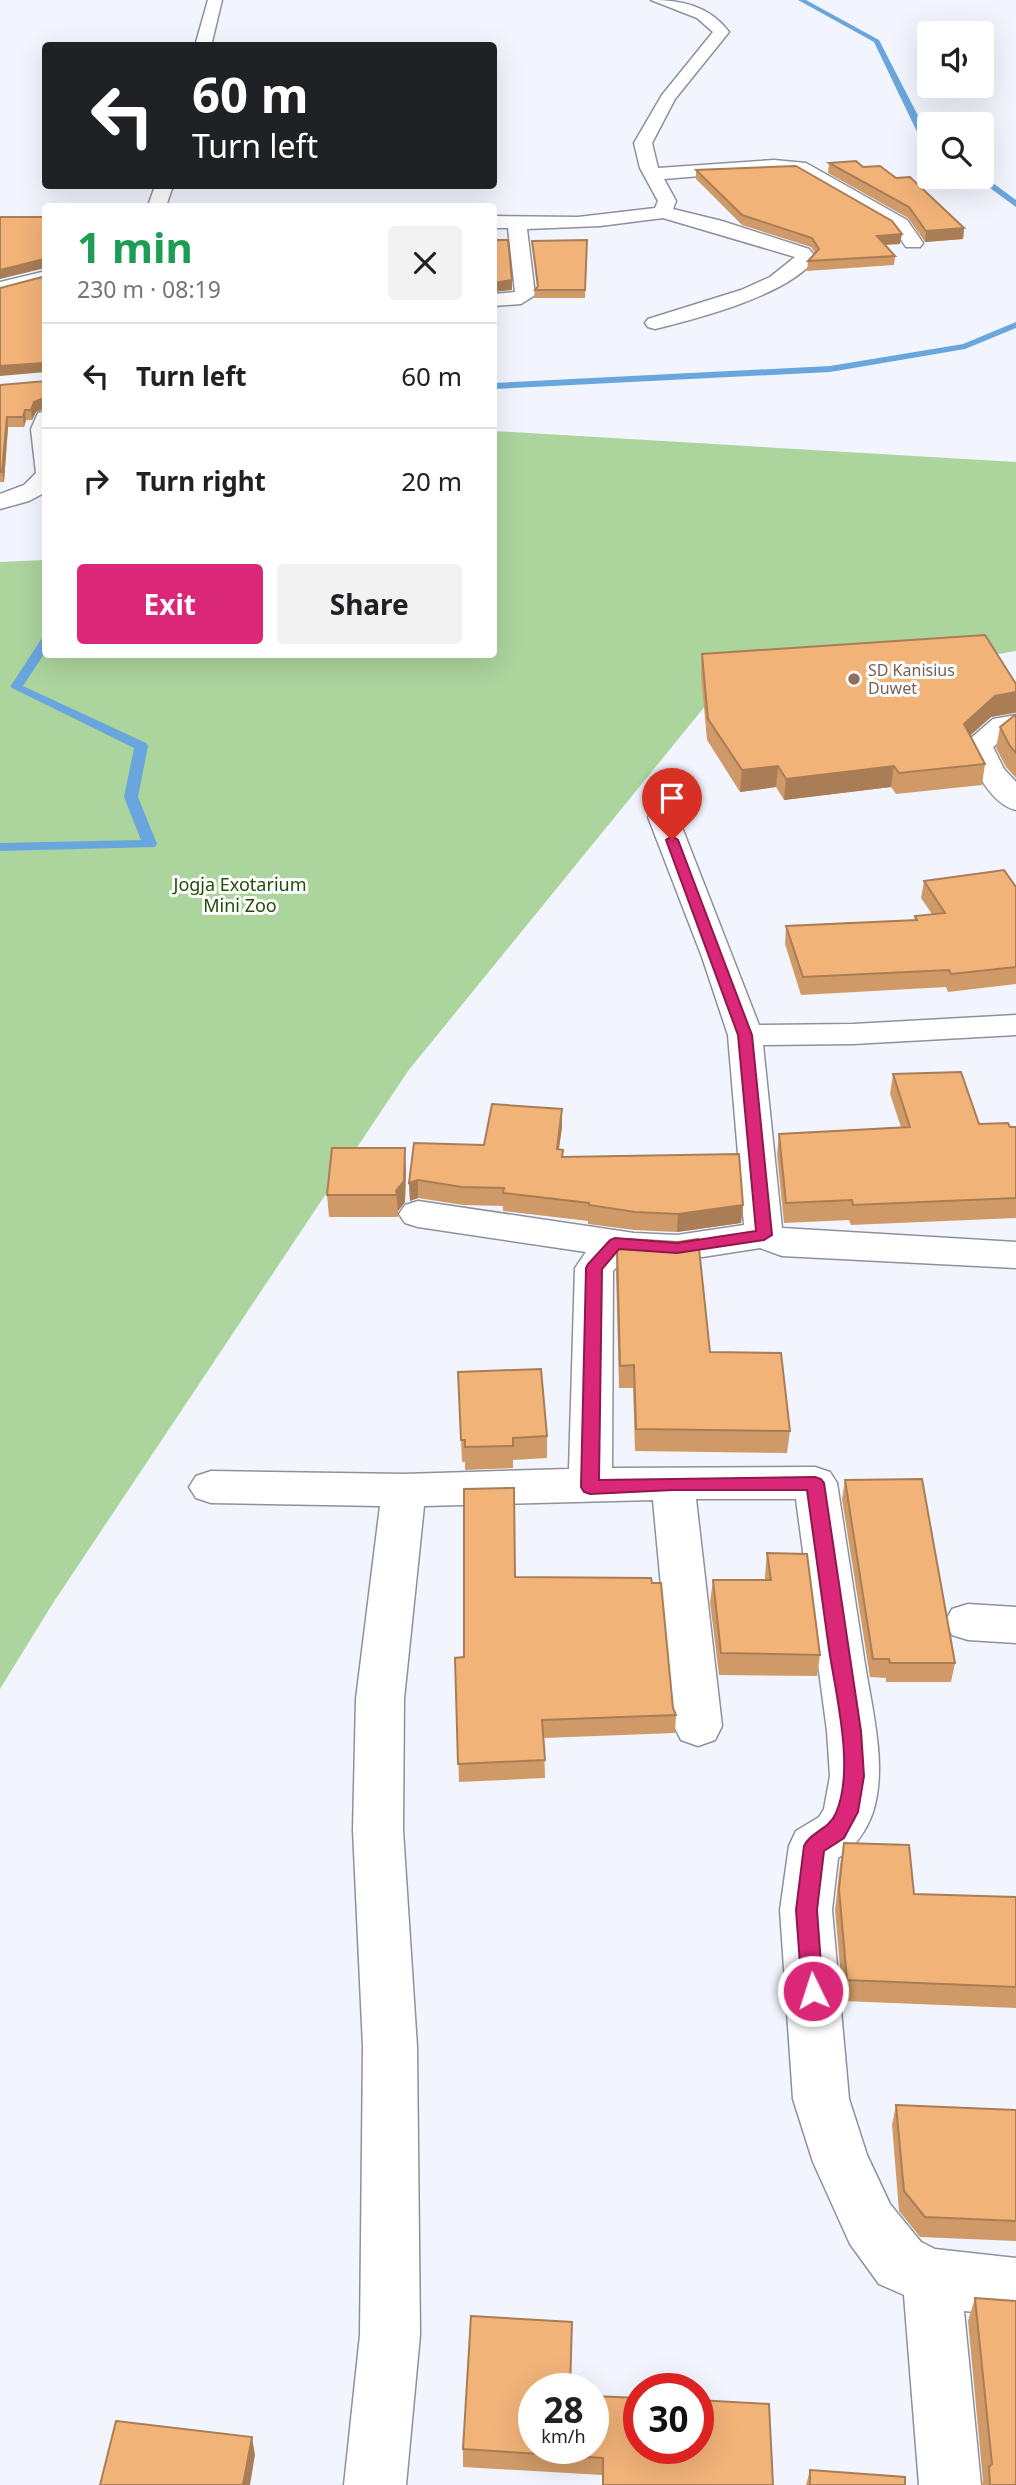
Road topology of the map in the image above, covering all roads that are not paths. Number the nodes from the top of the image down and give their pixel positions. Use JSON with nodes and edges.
{"nodes":[{"id":1,"x":215,"y":0,"type":"edge"},
{"id":2,"x":658,"y":0,"type":"edge"},
{"id":3,"x":204,"y":42,"type":"edge"},
{"id":4,"x":654,"y":174,"type":"junction"},
{"id":5,"x":663,"y":212,"type":"junction"},
{"id":6,"x":497,"y":222,"type":"edge"},
{"id":7,"x":517,"y":224,"type":"junction"},
{"id":8,"x":913,"y":243,"type":"dead end"},
{"id":9,"x":42,"y":278,"type":"edge"},
{"id":10,"x":0,"y":290,"type":"edge"},
{"id":11,"x":497,"y":300,"type":"edge"},
{"id":12,"x":655,"y":323,"type":"dead end"},
{"id":13,"x":42,"y":484,"type":"edge"},
{"id":14,"x":0,"y":502,"type":"edge"},
{"id":15,"x":1016,"y":724,"type":"edge"},
{"id":16,"x":1016,"y":801,"type":"edge"},
{"id":17,"x":663,"y":817,"type":"dead end"},
{"id":18,"x":1016,"y":1025,"type":"edge"},
{"id":19,"x":745,"y":1035,"type":"junction"},
{"id":20,"x":418,"y":1214,"type":"dead end"},
{"id":21,"x":764,"y":1235,"type":"junction"},
{"id":22,"x":615,"y":1244,"type":"junction"},
{"id":23,"x":1016,"y":1255,"type":"edge"},
{"id":24,"x":673,"y":1483,"type":"junction"},
{"id":25,"x":211,"y":1487,"type":"dead end"},
{"id":26,"x":590,"y":1487,"type":"junction"},
{"id":27,"x":404,"y":1490,"type":"junction"},
{"id":28,"x":968,"y":1622,"type":"dead end"},
{"id":29,"x":1016,"y":1625,"type":"edge"},
{"id":30,"x":698,"y":1726,"type":"dead end"},
{"id":31,"x":932,"y":2278,"type":"junction"},
{"id":32,"x":1016,"y":2287,"type":"edge"},
{"id":33,"x":375,"y":2485,"type":"edge"},
{"id":34,"x":950,"y":2485,"type":"edge"}],
"edges":[{"from":1,"to":3,"type":"street"},
{"from":2,"to":4,"type":"street"},
{"from":4,"to":5,"type":"street"},
{"from":4,"to":8,"type":"street"},
{"from":5,"to":7,"type":"street"},
{"from":5,"to":12,"type":"street"},
{"from":6,"to":7,"type":"street"},
{"from":7,"to":11,"type":"street"},
{"from":9,"to":10,"type":"street"},
{"from":13,"to":14,"type":"street"},
{"from":15,"to":16,"type":"street"},
{"from":17,"to":19,"type":"street"},
{"from":18,"to":19,"type":"street"},
{"from":19,"to":21,"type":"street"},
{"from":20,"to":22,"type":"street"},
{"from":21,"to":22,"type":"street"},
{"from":21,"to":23,"type":"street"},
{"from":22,"to":26,"type":"street"},
{"from":24,"to":26,"type":"street"},
{"from":24,"to":30,"type":"street"},
{"from":24,"to":31,"type":"street"},
{"from":25,"to":27,"type":"street"},
{"from":26,"to":27,"type":"street"},
{"from":27,"to":33,"type":"street"},
{"from":28,"to":29,"type":"street"},
{"from":31,"to":32,"type":"street"},
{"from":31,"to":34,"type":"street"}]}
